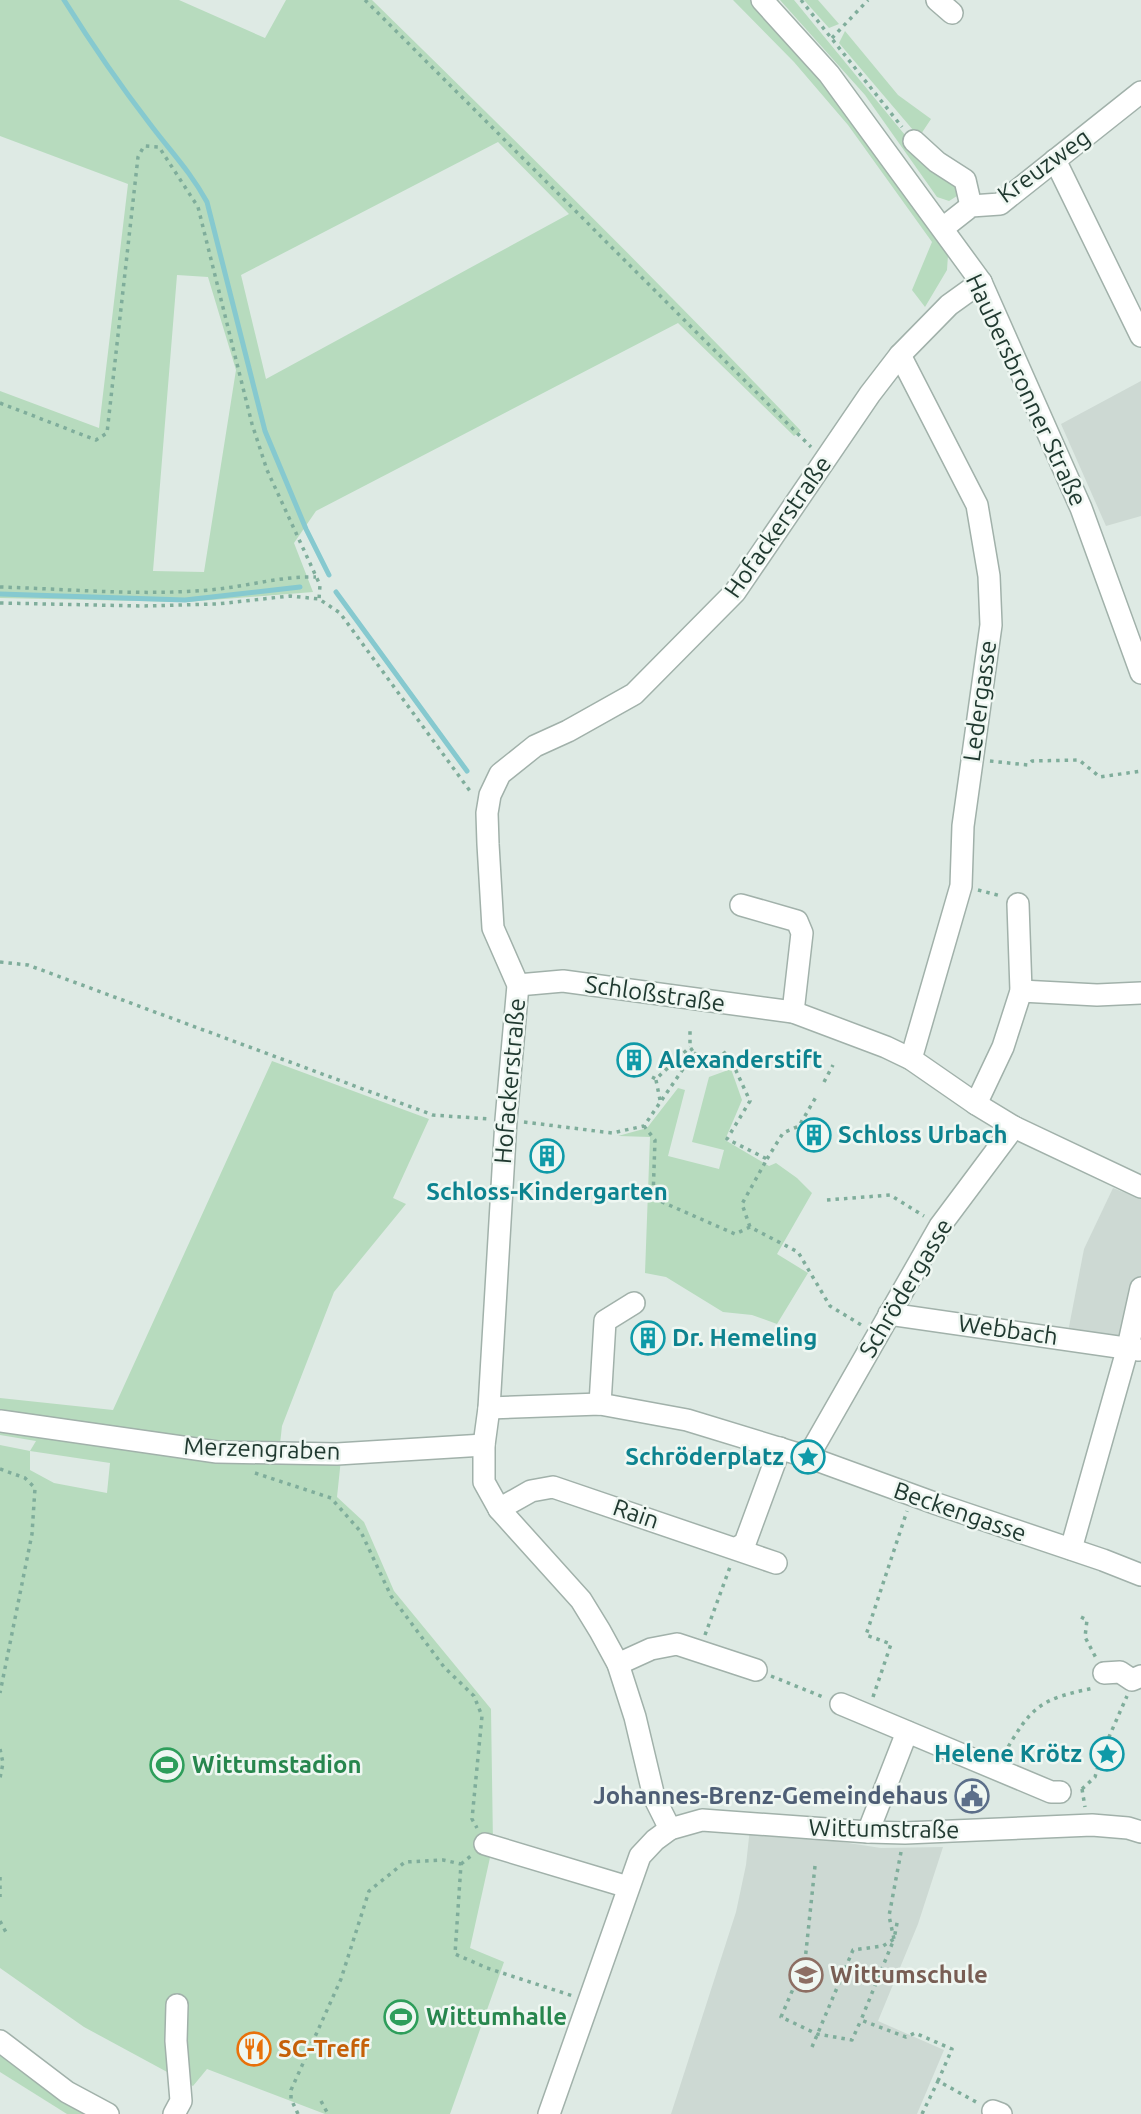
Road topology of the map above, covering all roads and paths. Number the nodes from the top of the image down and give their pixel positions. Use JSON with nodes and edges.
{"nodes":[{"id":1,"x":365,"y":0,"type":"edge"},
{"id":2,"x":762,"y":0,"type":"edge"},
{"id":3,"x":800,"y":0,"type":"edge"},
{"id":4,"x":868,"y":0,"type":"edge"},
{"id":5,"x":832,"y":38,"type":"junction"},
{"id":6,"x":1141,"y":92,"type":"edge"},
{"id":7,"x":914,"y":141,"type":"joint"},
{"id":8,"x":1055,"y":160,"type":"junction"},
{"id":9,"x":971,"y":206,"type":"junction"},
{"id":10,"x":943,"y":228,"type":"junction"},
{"id":11,"x":981,"y":282,"type":"junction"},
{"id":12,"x":1141,"y":336,"type":"edge"},
{"id":13,"x":900,"y":355,"type":"junction"},
{"id":14,"x":0,"y":403,"type":"edge"},
{"id":15,"x":799,"y":437,"type":"dead end"},
{"id":16,"x":316,"y":577,"type":"junction"},
{"id":17,"x":0,"y":587,"type":"edge"},
{"id":18,"x":319,"y":599,"type":"junction"},
{"id":19,"x":0,"y":603,"type":"edge"},
{"id":20,"x":1141,"y":673,"type":"edge"},
{"id":21,"x":972,"y":758,"type":"junction"},
{"id":22,"x":1141,"y":771,"type":"edge"},
{"id":23,"x":490,"y":795,"type":"junction"},
{"id":24,"x":961,"y":886,"type":"junction"},
{"id":25,"x":1018,"y":904,"type":"joint"},
{"id":26,"x":741,"y":905,"type":"dead end"},
{"id":27,"x":0,"y":961,"type":"edge"},
{"id":28,"x":518,"y":985,"type":"junction"},
{"id":29,"x":1021,"y":991,"type":"junction"},
{"id":30,"x":1141,"y":993,"type":"edge"},
{"id":31,"x":793,"y":1012,"type":"junction"},
{"id":32,"x":690,"y":1030,"type":"dead end"},
{"id":33,"x":690,"y":1047,"type":"junction"},
{"id":34,"x":694,"y":1053,"type":"junction"},
{"id":35,"x":911,"y":1059,"type":"junction"},
{"id":36,"x":834,"y":1065,"type":"dead end"},
{"id":37,"x":824,"y":1082,"type":"dead end"},
{"id":38,"x":816,"y":1097,"type":"dead end"},
{"id":39,"x":660,"y":1102,"type":"junction"},
{"id":40,"x":976,"y":1104,"type":"junction"},
{"id":41,"x":506,"y":1120,"type":"junction"},
{"id":42,"x":644,"y":1126,"type":"junction"},
{"id":43,"x":1014,"y":1127,"type":"junction"},
{"id":44,"x":767,"y":1159,"type":"junction"},
{"id":45,"x":1141,"y":1187,"type":"edge"},
{"id":46,"x":827,"y":1200,"type":"dead end"},
{"id":47,"x":940,"y":1226,"type":"junction"},
{"id":48,"x":750,"y":1227,"type":"junction"},
{"id":49,"x":1141,"y":1288,"type":"edge"},
{"id":50,"x":634,"y":1303,"type":"dead end"},
{"id":51,"x":889,"y":1314,"type":"junction"},
{"id":52,"x":877,"y":1335,"type":"junction"},
{"id":53,"x":1134,"y":1349,"type":"edge"},
{"id":54,"x":600,"y":1404,"type":"junction"},
{"id":55,"x":489,"y":1408,"type":"junction"},
{"id":56,"x":0,"y":1421,"type":"edge"},
{"id":57,"x":484,"y":1445,"type":"junction"},
{"id":58,"x":780,"y":1448,"type":"junction"},
{"id":59,"x":808,"y":1457,"type":"junction"},
{"id":60,"x":0,"y":1469,"type":"edge"},
{"id":61,"x":254,"y":1473,"type":"dead end"},
{"id":62,"x":896,"y":1506,"type":"dead end"},
{"id":63,"x":499,"y":1509,"type":"junction"},
{"id":64,"x":737,"y":1548,"type":"junction"},
{"id":65,"x":1071,"y":1549,"type":"junction"},
{"id":66,"x":776,"y":1563,"type":"dead end"},
{"id":67,"x":1141,"y":1575,"type":"edge"},
{"id":68,"x":1081,"y":1617,"type":"dead end"},
{"id":69,"x":699,"y":1651,"type":"junction"},
{"id":70,"x":618,"y":1664,"type":"junction"},
{"id":71,"x":757,"y":1670,"type":"joint"},
{"id":72,"x":1103,"y":1680,"type":"junction"},
{"id":73,"x":1130,"y":1688,"type":"edge"},
{"id":74,"x":0,"y":1693,"type":"edge"},
{"id":75,"x":841,"y":1704,"type":"joint"},
{"id":76,"x":867,"y":1716,"type":"junction"},
{"id":77,"x":907,"y":1732,"type":"junction"},
{"id":78,"x":0,"y":1749,"type":"edge"},
{"id":79,"x":995,"y":1768,"type":"junction"},
{"id":80,"x":0,"y":1779,"type":"edge"},
{"id":81,"x":1071,"y":1790,"type":"junction"},
{"id":82,"x":1084,"y":1806,"type":"dead end"},
{"id":83,"x":670,"y":1829,"type":"junction"},
{"id":84,"x":868,"y":1832,"type":"junction"},
{"id":85,"x":1141,"y":1832,"type":"edge"},
{"id":86,"x":905,"y":1833,"type":"junction"},
{"id":87,"x":485,"y":1844,"type":"junction"},
{"id":88,"x":461,"y":1864,"type":"junction"},
{"id":89,"x":815,"y":1866,"type":"dead end"},
{"id":90,"x":0,"y":1877,"type":"edge"},
{"id":91,"x":628,"y":1888,"type":"junction"},
{"id":92,"x":0,"y":1897,"type":"edge"},
{"id":93,"x":898,"y":1918,"type":"dead end"},
{"id":94,"x":0,"y":1920,"type":"edge"},
{"id":95,"x":8,"y":1936,"type":"dead end"},
{"id":96,"x":894,"y":1938,"type":"junction"},
{"id":97,"x":588,"y":2004,"type":"junction"},
{"id":98,"x":177,"y":2005,"type":"dead end"},
{"id":99,"x":861,"y":2020,"type":"junction"},
{"id":100,"x":817,"y":2034,"type":"junction"},
{"id":101,"x":0,"y":2041,"type":"edge"},
{"id":102,"x":811,"y":2047,"type":"dead end"},
{"id":103,"x":938,"y":2081,"type":"junction"},
{"id":104,"x":321,"y":2101,"type":"dead end"},
{"id":105,"x":997,"y":2112,"type":"edge"},
{"id":106,"x":107,"y":2114,"type":"edge"},
{"id":107,"x":174,"y":2114,"type":"edge"},
{"id":108,"x":298,"y":2114,"type":"edge"},
{"id":109,"x":328,"y":2114,"type":"edge"},
{"id":110,"x":549,"y":2114,"type":"edge"},
{"id":111,"x":922,"y":2114,"type":"edge"}],
"edges":[{"from":1,"to":15,"type":"path"},
{"from":2,"to":10,"type":"street","name":"Haubersbronner Straße"},
{"from":3,"to":5,"type":"path"},
{"from":4,"to":5,"type":"path"},
{"from":5,"to":7,"type":"path"},
{"from":6,"to":8,"type":"street","name":"Kreuzweg"},
{"from":7,"to":9,"type":"street"},
{"from":8,"to":9,"type":"street","name":"Kreuzweg"},
{"from":8,"to":12,"type":"street"},
{"from":9,"to":10,"type":"street","name":"Kreuzweg"},
{"from":10,"to":11,"type":"street","name":"Haubersbronner Straße"},
{"from":11,"to":13,"type":"street","name":"Hofackerstraße"},
{"from":11,"to":20,"type":"street","name":"Haubersbronner Straße"},
{"from":13,"to":21,"type":"street","name":"Ledergasse"},
{"from":13,"to":23,"type":"street","name":"Hofackerstraße"},
{"from":14,"to":16,"type":"path"},
{"from":16,"to":17,"type":"path"},
{"from":16,"to":18,"type":"path"},
{"from":18,"to":19,"type":"path"},
{"from":18,"to":23,"type":"path"},
{"from":21,"to":22,"type":"path"},
{"from":21,"to":24,"type":"street","name":"Ledergasse"},
{"from":23,"to":28,"type":"street","name":"Hofackerstraße"},
{"from":24,"to":25,"type":"path"},
{"from":24,"to":35,"type":"street","name":"Ledergasse"},
{"from":25,"to":29,"type":"street"},
{"from":26,"to":31,"type":"street"},
{"from":27,"to":41,"type":"path"},
{"from":28,"to":31,"type":"street","name":"Schloßstraße"},
{"from":28,"to":41,"type":"street","name":"Hofackerstraße"},
{"from":29,"to":30,"type":"street"},
{"from":29,"to":40,"type":"street"},
{"from":31,"to":35,"type":"street","name":"Schloßstraße"},
{"from":32,"to":33,"type":"path"},
{"from":33,"to":34,"type":"path"},
{"from":33,"to":39,"type":"path"},
{"from":34,"to":39,"type":"path"},
{"from":34,"to":44,"type":"path"},
{"from":35,"to":40,"type":"street","name":"Schloßstraße"},
{"from":36,"to":37,"type":"path"},
{"from":38,"to":44,"type":"path"},
{"from":39,"to":42,"type":"path"},
{"from":40,"to":43,"type":"street","name":"Schloßstraße"},
{"from":41,"to":42,"type":"path"},
{"from":41,"to":55,"type":"street","name":"Hofackerstraße"},
{"from":42,"to":48,"type":"path"},
{"from":43,"to":45,"type":"street","name":"Schloßstraße"},
{"from":43,"to":47,"type":"street","name":"Schrödergasse"},
{"from":44,"to":48,"type":"path"},
{"from":46,"to":47,"type":"path"},
{"from":47,"to":51,"type":"street","name":"Schrödergasse"},
{"from":48,"to":52,"type":"path"},
{"from":49,"to":53,"type":"street"},
{"from":50,"to":54,"type":"street"},
{"from":51,"to":52,"type":"street","name":"Schrödergasse"},
{"from":51,"to":53,"type":"street","name":"Webbach"},
{"from":52,"to":59,"type":"street","name":"Schrödergasse"},
{"from":53,"to":65,"type":"street"},
{"from":54,"to":55,"type":"street","name":"Beckengasse"},
{"from":54,"to":58,"type":"street","name":"Beckengasse"},
{"from":55,"to":57,"type":"street","name":"Hofackerstraße"},
{"from":56,"to":57,"type":"street","name":"Merzengraben"},
{"from":57,"to":63,"type":"street","name":"Hofackerstraße"},
{"from":58,"to":59,"type":"street","name":"Beckengasse"},
{"from":58,"to":64,"type":"street"},
{"from":59,"to":65,"type":"street","name":"Beckengasse"},
{"from":60,"to":74,"type":"path"},
{"from":61,"to":87,"type":"path"},
{"from":62,"to":76,"type":"path"},
{"from":63,"to":64,"type":"street","name":"Rain"},
{"from":63,"to":70,"type":"street","name":"Hofackerstraße"},
{"from":64,"to":66,"type":"street","name":"Rain"},
{"from":64,"to":69,"type":"path"},
{"from":65,"to":67,"type":"street","name":"Beckengasse"},
{"from":68,"to":72,"type":"path"},
{"from":69,"to":70,"type":"street"},
{"from":69,"to":71,"type":"street"},
{"from":70,"to":83,"type":"street","name":"Hofackerstraße"},
{"from":71,"to":75,"type":"path"},
{"from":72,"to":73,"type":"street"},
{"from":72,"to":79,"type":"path"},
{"from":73,"to":81,"type":"path"},
{"from":75,"to":76,"type":"street"},
{"from":76,"to":77,"type":"street"},
{"from":77,"to":79,"type":"street"},
{"from":77,"to":84,"type":"street"},
{"from":78,"to":80,"type":"path"},
{"from":79,"to":81,"type":"street"},
{"from":81,"to":82,"type":"path"},
{"from":83,"to":84,"type":"street","name":"Wittumstraße"},
{"from":83,"to":91,"type":"street"},
{"from":84,"to":86,"type":"street","name":"Wittumstraße"},
{"from":85,"to":86,"type":"street","name":"Wittumstraße"},
{"from":86,"to":96,"type":"path"},
{"from":87,"to":88,"type":"path"},
{"from":87,"to":91,"type":"street"},
{"from":88,"to":97,"type":"path"},
{"from":88,"to":108,"type":"path"},
{"from":89,"to":100,"type":"path"},
{"from":90,"to":92,"type":"path"},
{"from":91,"to":97,"type":"street"},
{"from":93,"to":96,"type":"path"},
{"from":94,"to":95,"type":"path"},
{"from":96,"to":99,"type":"path"},
{"from":96,"to":100,"type":"path"},
{"from":97,"to":110,"type":"street"},
{"from":98,"to":107,"type":"street"},
{"from":99,"to":100,"type":"path"},
{"from":99,"to":103,"type":"path"},
{"from":100,"to":102,"type":"path"},
{"from":101,"to":106,"type":"street"},
{"from":103,"to":105,"type":"path"},
{"from":103,"to":111,"type":"path"},
{"from":104,"to":109,"type":"path"}]}
